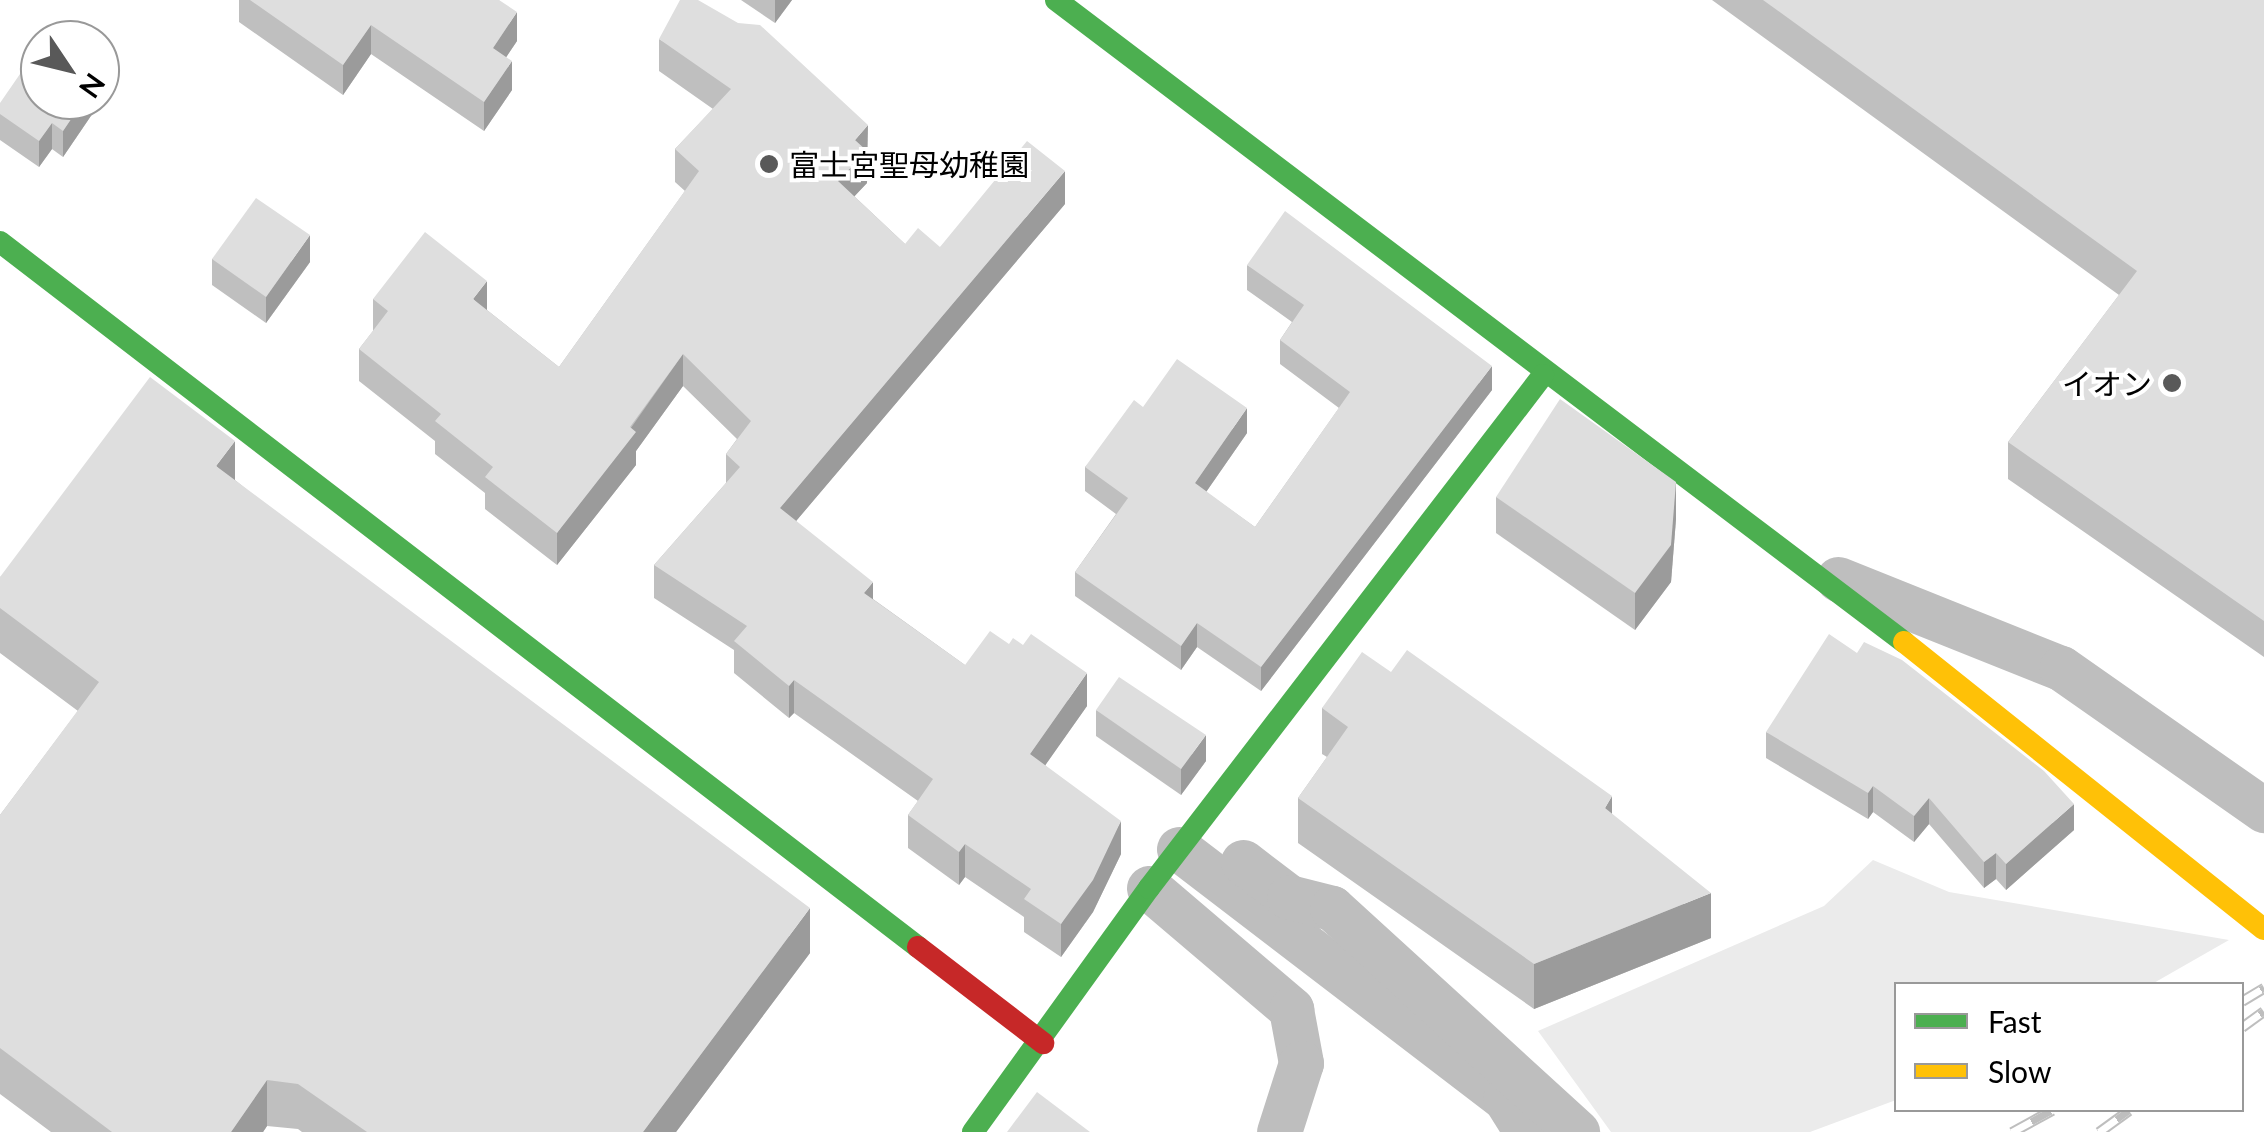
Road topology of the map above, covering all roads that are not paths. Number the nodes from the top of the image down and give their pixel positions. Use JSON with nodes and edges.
{"nodes":[{"id":1,"x":1056,"y":0,"type":"edge"},
{"id":2,"x":0,"y":242,"type":"edge"},
{"id":3,"x":1543,"y":375,"type":"junction"},
{"id":4,"x":1794,"y":561,"type":"junction"},
{"id":5,"x":2264,"y":810,"type":"edge"},
{"id":6,"x":1178,"y":849,"type":"junction"},
{"id":7,"x":1238,"y":858,"type":"dead end"},
{"id":8,"x":1148,"y":888,"type":"junction"},
{"id":9,"x":2264,"y":928,"type":"edge"},
{"id":10,"x":1043,"y":1043,"type":"junction"},
{"id":11,"x":973,"y":1132,"type":"edge"},
{"id":12,"x":1279,"y":1132,"type":"edge"},
{"id":13,"x":1526,"y":1132,"type":"edge"},
{"id":14,"x":1576,"y":1132,"type":"edge"}],
"edges":[{"from":1,"to":3,"type":"street"},
{"from":2,"to":10,"type":"street"},
{"from":3,"to":4,"type":"street"},
{"from":3,"to":6,"type":"street"},
{"from":4,"to":5,"type":"street"},
{"from":4,"to":9,"type":"street"},
{"from":6,"to":8,"type":"street"},
{"from":6,"to":13,"type":"street"},
{"from":7,"to":14,"type":"street"},
{"from":8,"to":10,"type":"street"},
{"from":8,"to":12,"type":"street"},
{"from":10,"to":11,"type":"street"}]}
